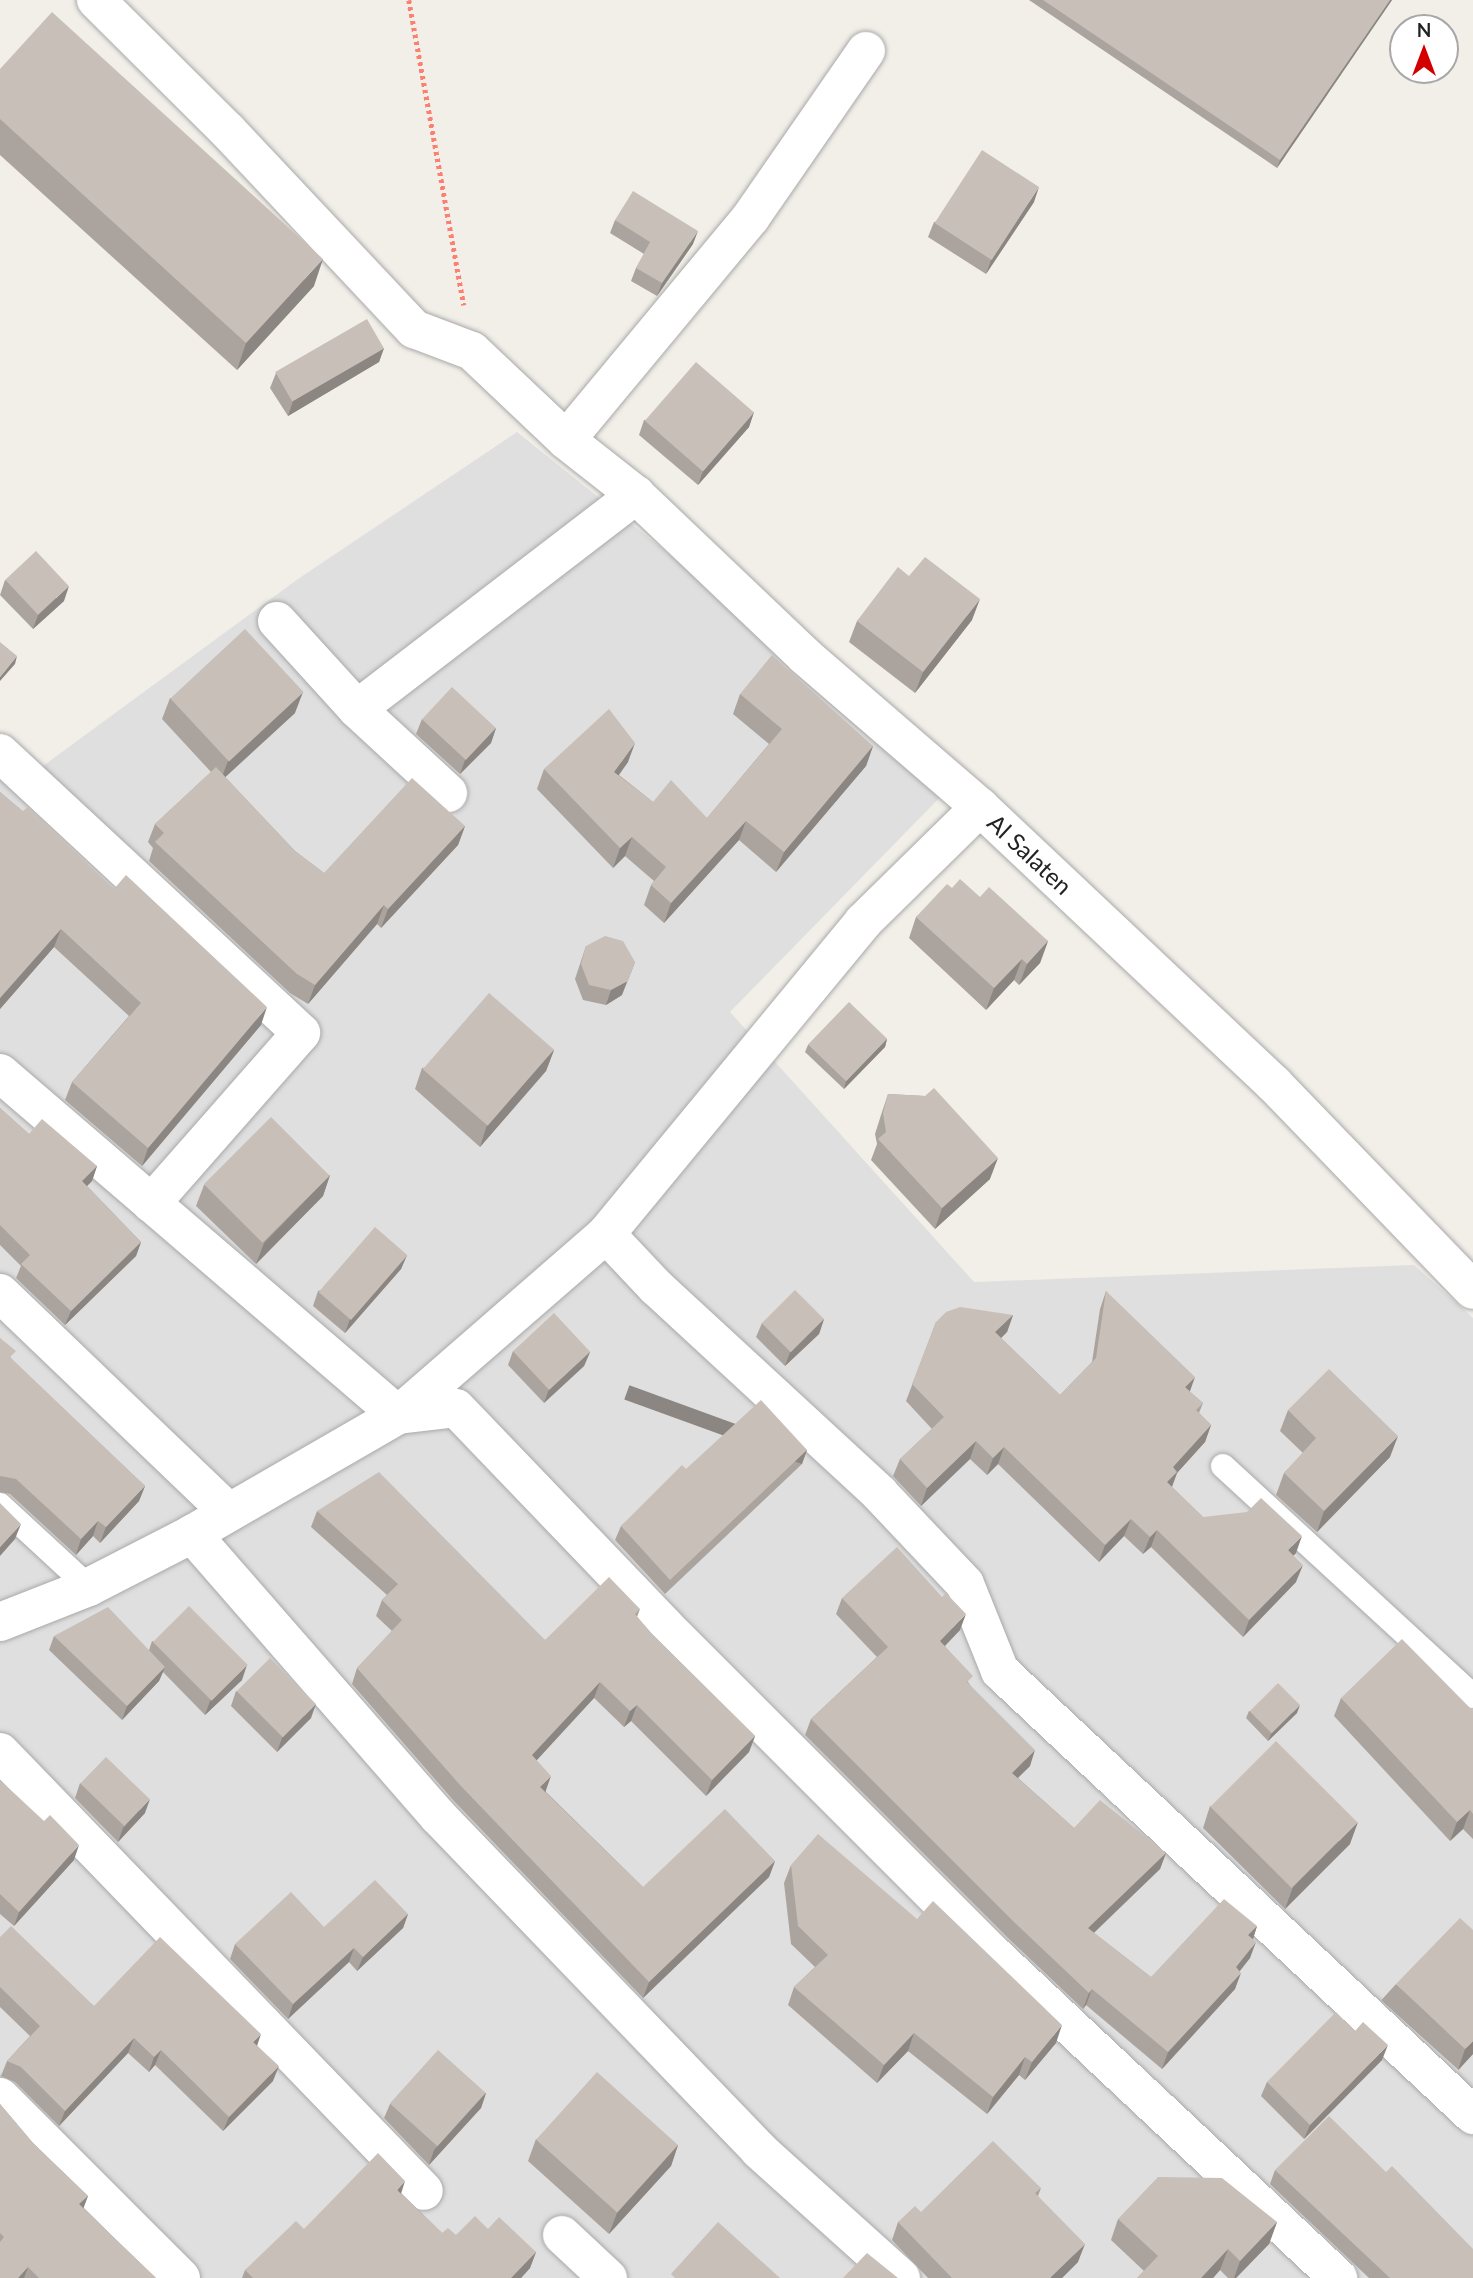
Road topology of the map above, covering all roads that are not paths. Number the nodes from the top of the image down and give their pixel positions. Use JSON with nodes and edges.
{"nodes":[{"id":1,"x":96,"y":0,"type":"edge"},
{"id":2,"x":866,"y":51,"type":"dead end"},
{"id":3,"x":566,"y":440,"type":"junction"},
{"id":4,"x":636,"y":495,"type":"junction"},
{"id":5,"x":277,"y":621,"type":"dead end"},
{"id":6,"x":357,"y":709,"type":"junction"},
{"id":7,"x":0,"y":753,"type":"edge"},
{"id":8,"x":448,"y":793,"type":"dead end"},
{"id":9,"x":980,"y":807,"type":"junction"},
{"id":10,"x":0,"y":1073,"type":"edge"},
{"id":11,"x":151,"y":1204,"type":"junction"},
{"id":12,"x":606,"y":1234,"type":"junction"},
{"id":13,"x":1473,"y":1290,"type":"edge"},
{"id":14,"x":0,"y":1293,"type":"edge"},
{"id":15,"x":398,"y":1415,"type":"junction"},
{"id":16,"x":1223,"y":1466,"type":"dead end"},
{"id":17,"x":0,"y":1505,"type":"edge"},
{"id":18,"x":229,"y":1512,"type":"junction"},
{"id":19,"x":192,"y":1534,"type":"junction"},
{"id":20,"x":89,"y":1587,"type":"junction"},
{"id":21,"x":0,"y":1622,"type":"edge"},
{"id":22,"x":1473,"y":1696,"type":"edge"},
{"id":23,"x":0,"y":1752,"type":"edge"},
{"id":24,"x":0,"y":2097,"type":"edge"},
{"id":25,"x":1473,"y":2115,"type":"edge"},
{"id":26,"x":424,"y":2191,"type":"dead end"},
{"id":27,"x":562,"y":2235,"type":"dead end"},
{"id":28,"x":181,"y":2278,"type":"edge"},
{"id":29,"x":608,"y":2278,"type":"edge"},
{"id":30,"x":901,"y":2278,"type":"edge"},
{"id":31,"x":1338,"y":2278,"type":"edge"}],
"edges":[{"from":1,"to":3,"type":"street","name":"Al Salaten"},
{"from":2,"to":3,"type":"street"},
{"from":3,"to":4,"type":"street","name":"Al Salaten"},
{"from":4,"to":6,"type":"street"},
{"from":4,"to":9,"type":"street","name":"Al Salaten"},
{"from":5,"to":6,"type":"street"},
{"from":6,"to":8,"type":"street"},
{"from":7,"to":11,"type":"street"},
{"from":9,"to":12,"type":"street"},
{"from":9,"to":13,"type":"street","name":"Al Salaten"},
{"from":10,"to":11,"type":"street"},
{"from":11,"to":15,"type":"street"},
{"from":12,"to":15,"type":"street"},
{"from":12,"to":25,"type":"street"},
{"from":14,"to":18,"type":"street"},
{"from":15,"to":18,"type":"street"},
{"from":15,"to":31,"type":"street"},
{"from":16,"to":22,"type":"lane"},
{"from":17,"to":20,"type":"lane"},
{"from":18,"to":19,"type":"street"},
{"from":19,"to":20,"type":"street"},
{"from":19,"to":30,"type":"street"},
{"from":20,"to":21,"type":"street"},
{"from":23,"to":26,"type":"street"},
{"from":24,"to":28,"type":"street"},
{"from":27,"to":29,"type":"street"}]}
